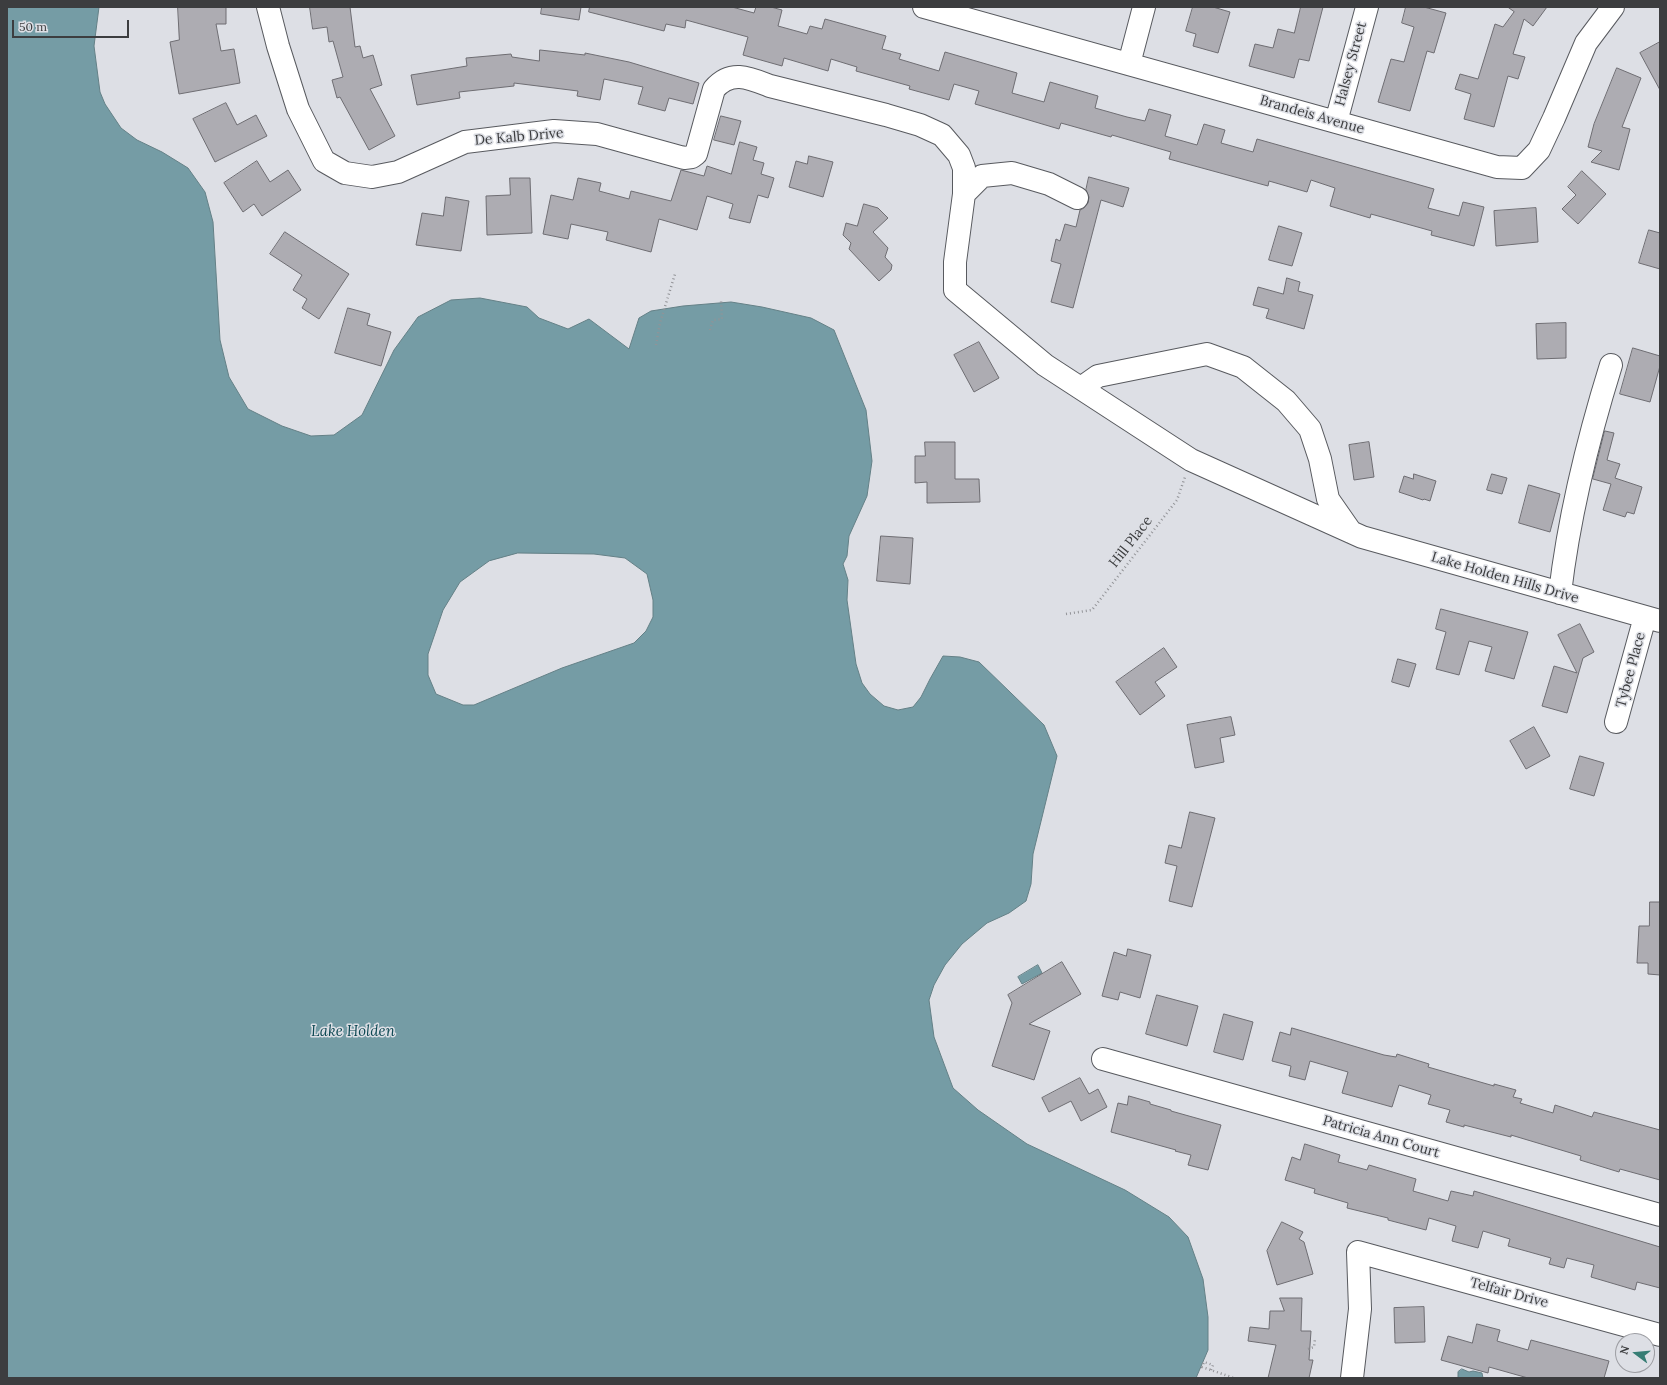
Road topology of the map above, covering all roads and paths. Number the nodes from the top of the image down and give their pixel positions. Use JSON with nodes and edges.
{"nodes":[{"id":1,"x":268,"y":7,"type":"edge"},
{"id":2,"x":924,"y":7,"type":"edge"},
{"id":3,"x":1144,"y":7,"type":"edge"},
{"id":4,"x":1367,"y":7,"type":"edge"},
{"id":5,"x":1613,"y":7,"type":"edge"},
{"id":6,"x":1129,"y":64,"type":"junction"},
{"id":7,"x":1336,"y":122,"type":"junction"},
{"id":8,"x":964,"y":194,"type":"junction"},
{"id":9,"x":1077,"y":198,"type":"dead end"},
{"id":10,"x":675,"y":274,"type":"dead end"},
{"id":11,"x":721,"y":300,"type":"dead end"},
{"id":12,"x":710,"y":330,"type":"dead end"},
{"id":13,"x":656,"y":345,"type":"dead end"},
{"id":14,"x":1611,"y":365,"type":"dead end"},
{"id":15,"x":1081,"y":388,"type":"junction"},
{"id":16,"x":1191,"y":460,"type":"junction"},
{"id":17,"x":1351,"y":532,"type":"junction"},
{"id":18,"x":1560,"y":593,"type":"junction"},
{"id":19,"x":1066,"y":614,"type":"dead end"},
{"id":20,"x":1652,"y":619,"type":"edge"},
{"id":21,"x":1616,"y":722,"type":"dead end"},
{"id":22,"x":1103,"y":1059,"type":"dead end"},
{"id":23,"x":1660,"y":1215,"type":"edge"},
{"id":24,"x":1660,"y":1335,"type":"edge"},
{"id":25,"x":1315,"y":1339,"type":"dead end"},
{"id":26,"x":1308,"y":1349,"type":"dead end"},
{"id":27,"x":1212,"y":1370,"type":"dead end"},
{"id":28,"x":1234,"y":1378,"type":"edge"},
{"id":29,"x":1352,"y":1378,"type":"edge"}],
"edges":[{"from":1,"to":8,"type":"street","name":"De Kalb Drive"},
{"from":2,"to":6,"type":"street","name":"Brandeis Avenue"},
{"from":3,"to":6,"type":"street"},
{"from":4,"to":7,"type":"street","name":"Halsey Street"},
{"from":5,"to":7,"type":"street","name":"Brandeis Avenue"},
{"from":6,"to":7,"type":"street","name":"Brandeis Avenue"},
{"from":8,"to":9,"type":"street"},
{"from":8,"to":15,"type":"street","name":"Lake Holden Hills Drive"},
{"from":10,"to":13,"type":"path"},
{"from":11,"to":12,"type":"path"},
{"from":14,"to":18,"type":"street"},
{"from":15,"to":16,"type":"street","name":"Lake Holden Hills Drive"},
{"from":15,"to":17,"type":"street"},
{"from":16,"to":17,"type":"street","name":"Lake Holden Hills Drive"},
{"from":16,"to":19,"type":"path","name":"Hill Place"},
{"from":17,"to":18,"type":"street","name":"Lake Holden Hills Drive"},
{"from":18,"to":20,"type":"street","name":"Lake Holden Hills Drive"},
{"from":20,"to":21,"type":"street","name":"Tybee Place"},
{"from":22,"to":23,"type":"street","name":"Patricia Ann Court"},
{"from":24,"to":29,"type":"street","name":"Telfair Drive"},
{"from":25,"to":26,"type":"path"},
{"from":27,"to":28,"type":"path"}]}
